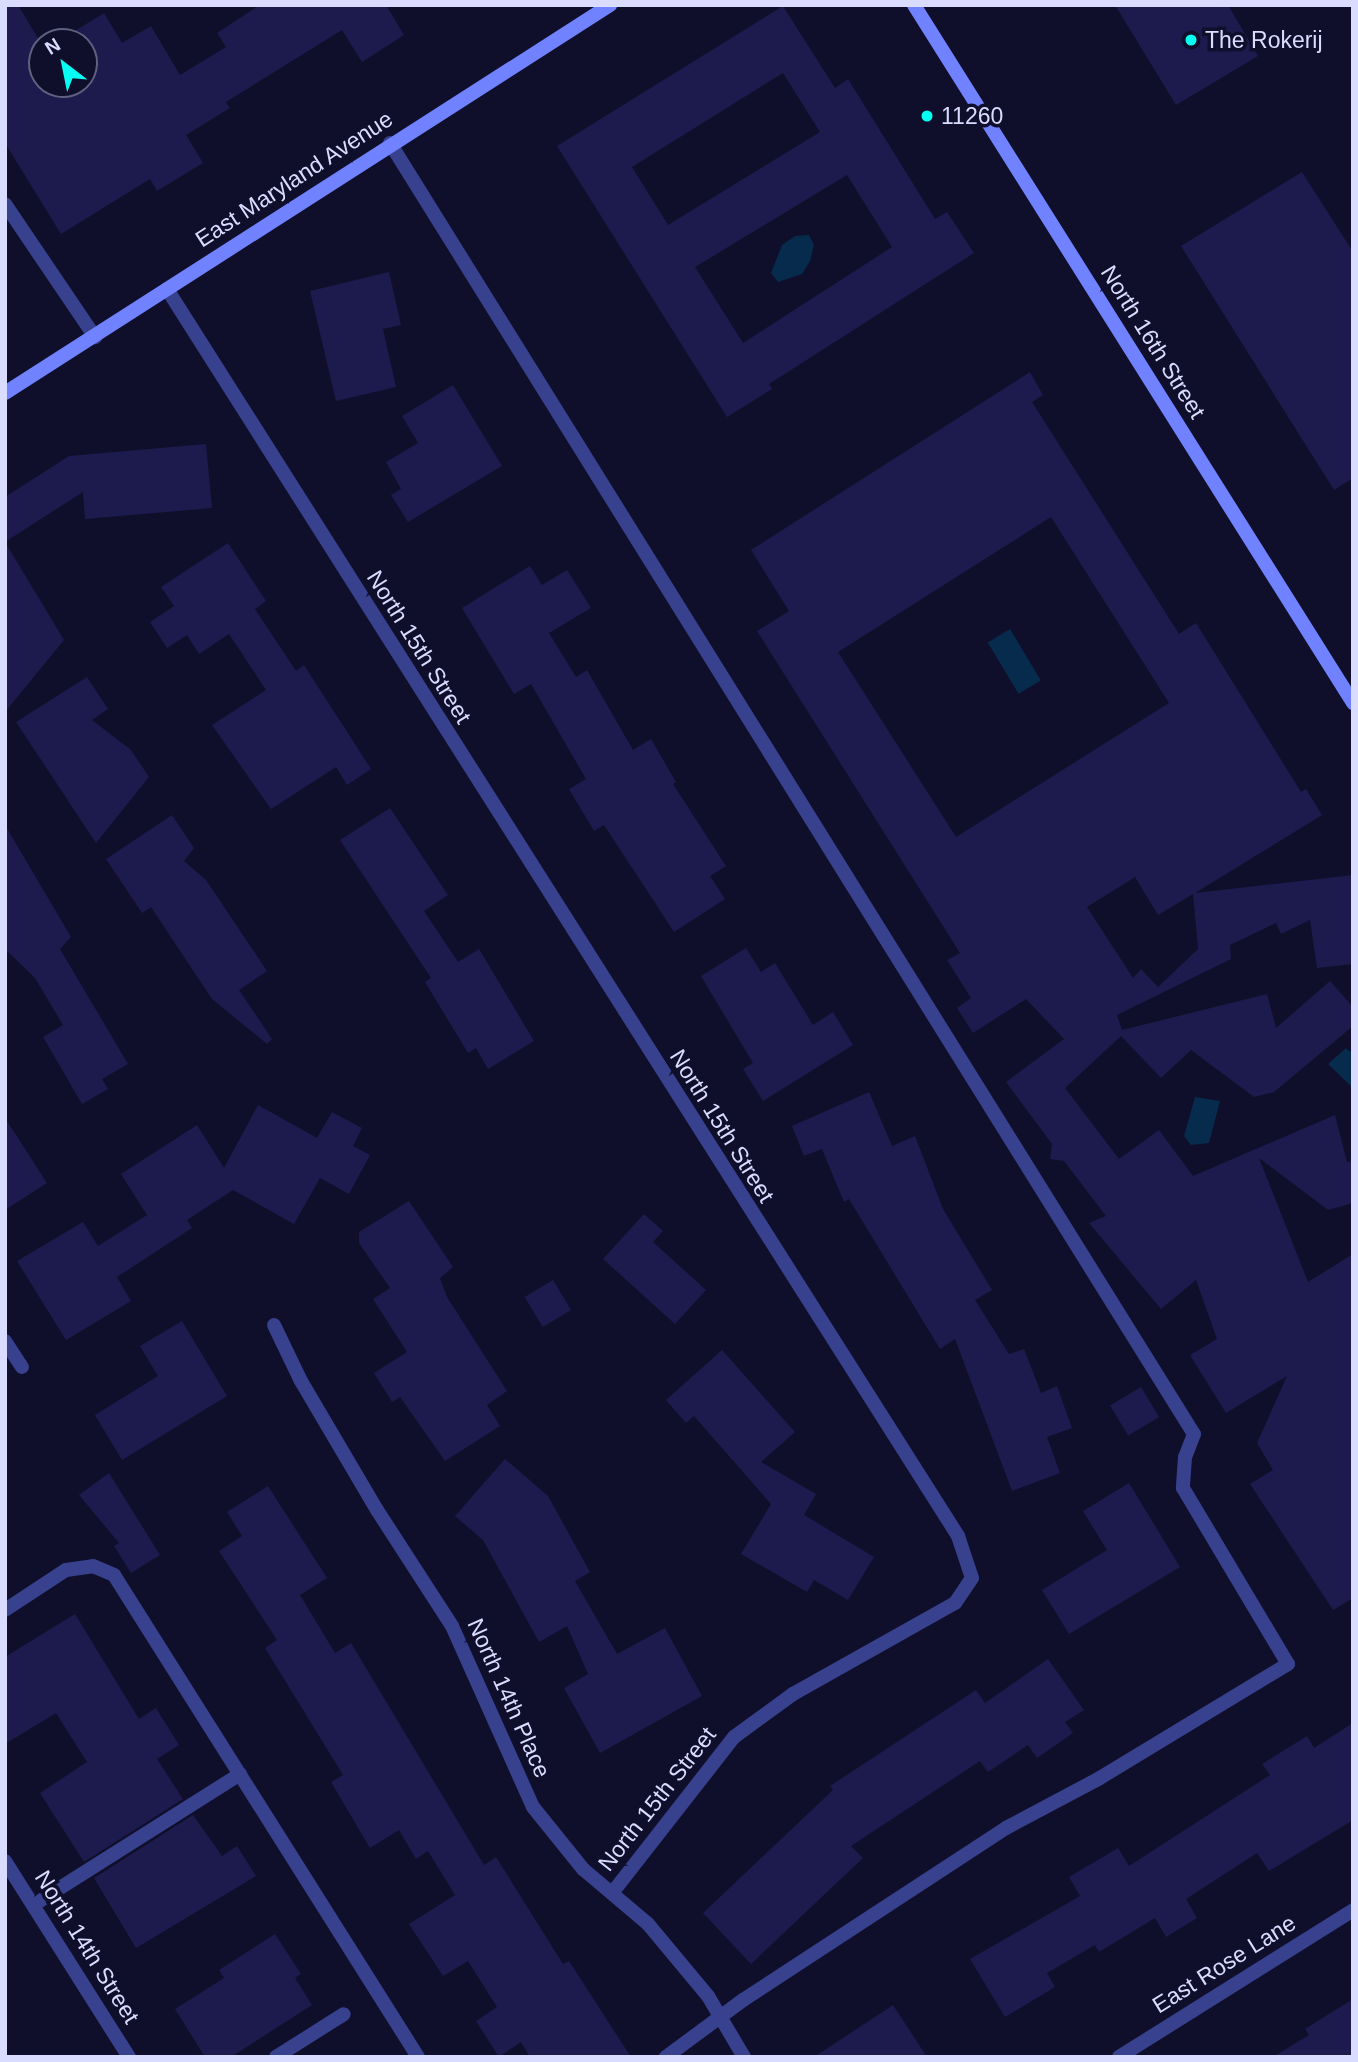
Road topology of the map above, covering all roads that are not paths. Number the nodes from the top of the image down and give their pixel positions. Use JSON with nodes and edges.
{"nodes":[{"id":1,"x":610,"y":5,"type":"edge"},
{"id":2,"x":914,"y":5,"type":"edge"},
{"id":3,"x":390,"y":143,"type":"junction"},
{"id":4,"x":5,"y":204,"type":"edge"},
{"id":5,"x":167,"y":289,"type":"junction"},
{"id":6,"x":95,"y":337,"type":"junction"},
{"id":7,"x":5,"y":393,"type":"edge"},
{"id":8,"x":1353,"y":703,"type":"edge"},
{"id":9,"x":274,"y":1325,"type":"dead end"},
{"id":10,"x":5,"y":1341,"type":"edge"},
{"id":11,"x":22,"y":1367,"type":"dead end"},
{"id":12,"x":5,"y":1610,"type":"edge"},
{"id":13,"x":240,"y":1774,"type":"junction"},
{"id":14,"x":5,"y":1861,"type":"edge"},
{"id":15,"x":612,"y":1893,"type":"junction"},
{"id":16,"x":33,"y":1905,"type":"junction"},
{"id":17,"x":1353,"y":1910,"type":"edge"},
{"id":18,"x":344,"y":2014,"type":"dead end"},
{"id":19,"x":721,"y":2017,"type":"junction"},
{"id":20,"x":130,"y":2057,"type":"edge"},
{"id":21,"x":276,"y":2057,"type":"edge"},
{"id":22,"x":418,"y":2057,"type":"edge"},
{"id":23,"x":666,"y":2057,"type":"edge"},
{"id":24,"x":744,"y":2057,"type":"edge"},
{"id":25,"x":1119,"y":2057,"type":"edge"}],
"edges":[{"from":1,"to":3,"type":"main road","name":"East Maryland Avenue"},
{"from":2,"to":8,"type":"main road","name":"North 16th Street"},
{"from":3,"to":5,"type":"main road","name":"East Maryland Avenue"},
{"from":3,"to":19,"type":"street"},
{"from":4,"to":6,"type":"street"},
{"from":5,"to":6,"type":"main road","name":"East Maryland Avenue"},
{"from":5,"to":15,"type":"street","name":"North 15th Street"},
{"from":6,"to":7,"type":"main road","name":"East Maryland Avenue"},
{"from":9,"to":15,"type":"street","name":"North 14th Place"},
{"from":10,"to":11,"type":"street"},
{"from":12,"to":13,"type":"street"},
{"from":13,"to":16,"type":"street"},
{"from":13,"to":22,"type":"street"},
{"from":14,"to":16,"type":"street","name":"North 14th Street"},
{"from":15,"to":19,"type":"street","name":"North 14th Place"},
{"from":16,"to":20,"type":"street","name":"North 14th Street"},
{"from":17,"to":25,"type":"street","name":"East Rose Lane"},
{"from":18,"to":21,"type":"street"},
{"from":19,"to":23,"type":"street"},
{"from":19,"to":24,"type":"street","name":"North 14th Place"}]}
